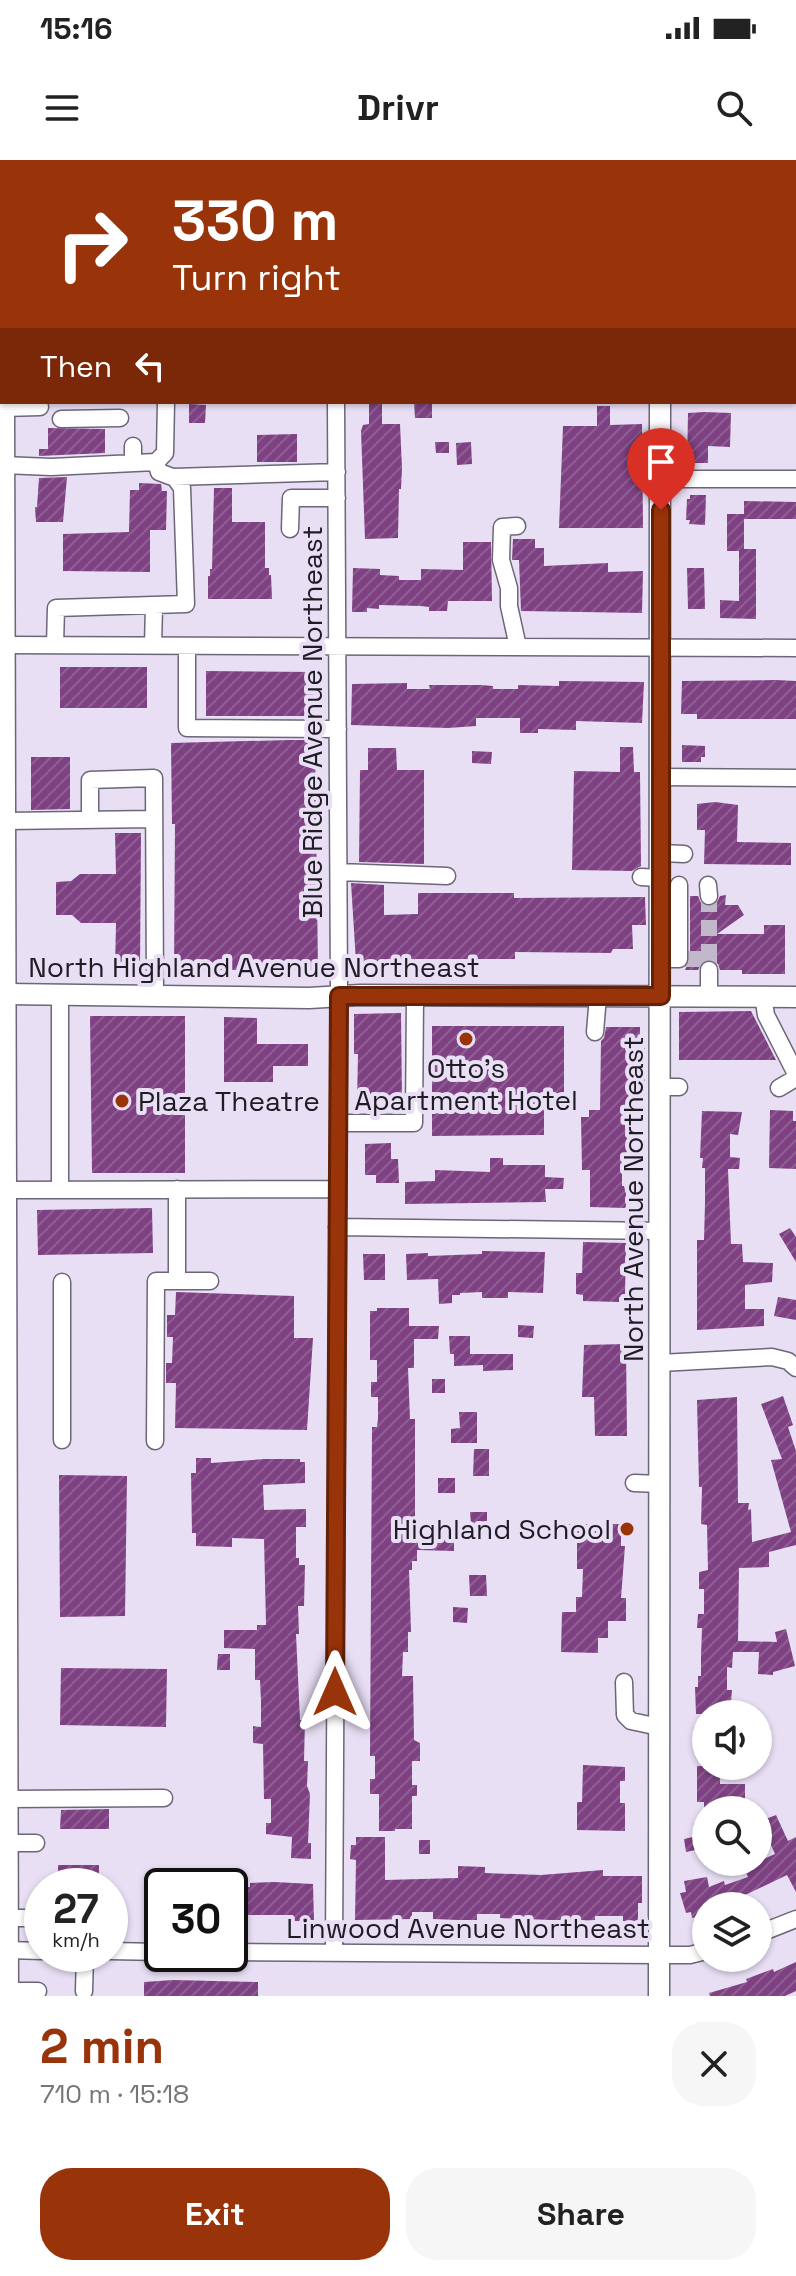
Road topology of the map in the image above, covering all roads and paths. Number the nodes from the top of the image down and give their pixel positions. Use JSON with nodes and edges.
{"nodes":[{"id":1,"x":166,"y":404,"type":"edge"},
{"id":2,"x":336,"y":404,"type":"edge"},
{"id":3,"x":660,"y":404,"type":"edge"},
{"id":4,"x":3,"y":405,"type":"edge"},
{"id":5,"x":40,"y":407,"type":"dead end"},
{"id":6,"x":120,"y":418,"type":"dead end"},
{"id":7,"x":61,"y":419,"type":"dead end"},
{"id":8,"x":156,"y":462,"type":"junction"},
{"id":9,"x":3,"y":465,"type":"junction"},
{"id":10,"x":337,"y":472,"type":"junction"},
{"id":11,"x":173,"y":477,"type":"junction"},
{"id":12,"x":660,"y":479,"type":"junction"},
{"id":13,"x":796,"y":479,"type":"edge"},
{"id":14,"x":337,"y":498,"type":"junction"},
{"id":15,"x":517,"y":526,"type":"dead end"},
{"id":16,"x":290,"y":529,"type":"dead end"},
{"id":17,"x":154,"y":606,"type":"junction"},
{"id":18,"x":4,"y":645,"type":"junction"},
{"id":19,"x":55,"y":645,"type":"junction"},
{"id":20,"x":153,"y":646,"type":"junction"},
{"id":21,"x":187,"y":646,"type":"junction"},
{"id":22,"x":338,"y":646,"type":"junction"},
{"id":23,"x":518,"y":647,"type":"junction"},
{"id":24,"x":661,"y":647,"type":"junction"},
{"id":25,"x":796,"y":648,"type":"edge"},
{"id":26,"x":338,"y":729,"type":"junction"},
{"id":27,"x":661,"y":777,"type":"junction"},
{"id":28,"x":796,"y":778,"type":"edge"},
{"id":29,"x":153,"y":819,"type":"junction"},
{"id":30,"x":90,"y":820,"type":"junction"},
{"id":31,"x":6,"y":821,"type":"junction"},
{"id":32,"x":661,"y":853,"type":"junction"},
{"id":33,"x":684,"y":854,"type":"dead end"},
{"id":34,"x":339,"y":872,"type":"junction"},
{"id":35,"x":447,"y":876,"type":"dead end"},
{"id":36,"x":709,"y":970,"type":"tunnel mouth"},
{"id":37,"x":3,"y":994,"type":"edge"},
{"id":38,"x":415,"y":995,"type":"junction"},
{"id":39,"x":60,"y":996,"type":"junction"},
{"id":40,"x":339,"y":996,"type":"junction"},
{"id":41,"x":598,"y":996,"type":"junction"},
{"id":42,"x":661,"y":996,"type":"junction"},
{"id":43,"x":709,"y":996,"type":"junction"},
{"id":44,"x":763,"y":996,"type":"junction"},
{"id":45,"x":155,"y":997,"type":"junction"},
{"id":46,"x":796,"y":997,"type":"edge"},
{"id":47,"x":595,"y":1032,"type":"dead end"},
{"id":48,"x":796,"y":1076,"type":"edge"},
{"id":49,"x":779,"y":1088,"type":"dead end"},
{"id":50,"x":338,"y":1123,"type":"junction"},
{"id":51,"x":4,"y":1182,"type":"edge"},
{"id":52,"x":177,"y":1189,"type":"junction"},
{"id":53,"x":337,"y":1189,"type":"junction"},
{"id":54,"x":60,"y":1190,"type":"junction"},
{"id":55,"x":337,"y":1227,"type":"junction"},
{"id":56,"x":661,"y":1231,"type":"junction"},
{"id":57,"x":177,"y":1280,"type":"junction"},
{"id":58,"x":210,"y":1281,"type":"dead end"},
{"id":59,"x":62,"y":1282,"type":"dead end"},
{"id":60,"x":3,"y":1311,"type":"edge"},
{"id":61,"x":660,"y":1363,"type":"junction"},
{"id":62,"x":796,"y":1368,"type":"edge"},
{"id":63,"x":4,"y":1408,"type":"edge"},
{"id":64,"x":62,"y":1440,"type":"dead end"},
{"id":65,"x":155,"y":1441,"type":"dead end"},
{"id":66,"x":634,"y":1483,"type":"dead end"},
{"id":67,"x":660,"y":1484,"type":"junction"},
{"id":68,"x":3,"y":1606,"type":"edge"},
{"id":69,"x":624,"y":1682,"type":"dead end"},
{"id":70,"x":3,"y":1721,"type":"edge"},
{"id":71,"x":659,"y":1727,"type":"junction"},
{"id":72,"x":164,"y":1798,"type":"dead end"},
{"id":73,"x":6,"y":1799,"type":"junction"},
{"id":74,"x":6,"y":1843,"type":"junction"},
{"id":75,"x":36,"y":1843,"type":"dead end"},
{"id":76,"x":7,"y":1918,"type":"junction"},
{"id":77,"x":24,"y":1918,"type":"edge"},
{"id":78,"x":796,"y":1919,"type":"edge"},
{"id":79,"x":772,"y":1928,"type":"edge"},
{"id":80,"x":7,"y":1950,"type":"junction"},
{"id":81,"x":24,"y":1950,"type":"edge"},
{"id":82,"x":248,"y":1952,"type":"edge"},
{"id":83,"x":334,"y":1953,"type":"junction"},
{"id":84,"x":692,"y":1954,"type":"edge"},
{"id":85,"x":659,"y":1955,"type":"junction"},
{"id":86,"x":85,"y":1972,"type":"edge"},
{"id":87,"x":38,"y":1991,"type":"dead end"},
{"id":88,"x":84,"y":1991,"type":"dead end"},
{"id":89,"x":7,"y":1993,"type":"edge"},
{"id":90,"x":659,"y":1996,"type":"edge"}],
"edges":[{"from":1,"to":8,"type":"street"},
{"from":2,"to":10,"type":"street","name":"Blue Ridge Avenue Northeast"},
{"from":3,"to":12,"type":"main road","name":"North Avenue Northeast"},
{"from":4,"to":5,"type":"street"},
{"from":4,"to":9,"type":"highway"},
{"from":6,"to":7,"type":"street"},
{"from":8,"to":9,"type":"street"},
{"from":8,"to":11,"type":"street"},
{"from":9,"to":18,"type":"highway"},
{"from":10,"to":11,"type":"street"},
{"from":10,"to":14,"type":"street","name":"Blue Ridge Avenue Northeast"},
{"from":11,"to":17,"type":"street"},
{"from":12,"to":13,"type":"street"},
{"from":12,"to":24,"type":"main road","name":"North Avenue Northeast"},
{"from":14,"to":16,"type":"street"},
{"from":14,"to":22,"type":"street","name":"Blue Ridge Avenue Northeast"},
{"from":15,"to":23,"type":"street"},
{"from":17,"to":19,"type":"street"},
{"from":17,"to":20,"type":"street"},
{"from":18,"to":19,"type":"street"},
{"from":18,"to":31,"type":"highway"},
{"from":19,"to":20,"type":"street"},
{"from":20,"to":21,"type":"street"},
{"from":21,"to":22,"type":"street"},
{"from":21,"to":26,"type":"street"},
{"from":22,"to":23,"type":"street"},
{"from":22,"to":26,"type":"street","name":"Blue Ridge Avenue Northeast"},
{"from":23,"to":24,"type":"street"},
{"from":24,"to":25,"type":"street"},
{"from":24,"to":27,"type":"main road","name":"North Avenue Northeast"},
{"from":26,"to":34,"type":"street","name":"Blue Ridge Avenue Northeast"},
{"from":27,"to":28,"type":"street"},
{"from":27,"to":32,"type":"main road","name":"North Avenue Northeast"},
{"from":29,"to":30,"type":"street"},
{"from":29,"to":30,"type":"street"},
{"from":29,"to":45,"type":"street"},
{"from":30,"to":31,"type":"street"},
{"from":31,"to":37,"type":"highway"},
{"from":32,"to":33,"type":"street"},
{"from":32,"to":42,"type":"main road","name":"North Avenue Northeast"},
{"from":34,"to":35,"type":"street"},
{"from":34,"to":40,"type":"street","name":"Blue Ridge Avenue Northeast"},
{"from":36,"to":43,"type":"street"},
{"from":37,"to":39,"type":"main road","name":"North Highland Avenue Northeast"},
{"from":37,"to":51,"type":"highway"},
{"from":38,"to":40,"type":"main road","name":"North Highland Avenue Northeast"},
{"from":38,"to":41,"type":"main road","name":"North Highland Avenue Northeast"},
{"from":38,"to":50,"type":"street"},
{"from":39,"to":45,"type":"main road","name":"North Highland Avenue Northeast"},
{"from":39,"to":54,"type":"street"},
{"from":40,"to":45,"type":"main road","name":"North Highland Avenue Northeast"},
{"from":40,"to":50,"type":"street","name":"Blue Ridge Avenue Northeast"},
{"from":41,"to":42,"type":"main road","name":"North Highland Avenue Northeast"},
{"from":41,"to":47,"type":"street"},
{"from":42,"to":43,"type":"main road","name":"North Highland Avenue Northeast"},
{"from":42,"to":56,"type":"main road","name":"North Avenue Northeast"},
{"from":43,"to":44,"type":"main road","name":"North Highland Avenue Northeast"},
{"from":44,"to":46,"type":"main road","name":"North Highland Avenue Northeast"},
{"from":44,"to":48,"type":"street"},
{"from":48,"to":49,"type":"street"},
{"from":50,"to":53,"type":"street","name":"Blue Ridge Avenue Northeast"},
{"from":51,"to":54,"type":"street"},
{"from":51,"to":60,"type":"highway"},
{"from":52,"to":53,"type":"street"},
{"from":52,"to":54,"type":"street"},
{"from":52,"to":57,"type":"street"},
{"from":53,"to":55,"type":"street","name":"Blue Ridge Avenue Northeast"},
{"from":55,"to":56,"type":"street"},
{"from":55,"to":83,"type":"street","name":"Blue Ridge Avenue Northeast"},
{"from":56,"to":61,"type":"main road","name":"North Avenue Northeast"},
{"from":57,"to":58,"type":"street"},
{"from":57,"to":65,"type":"street"},
{"from":59,"to":64,"type":"street"},
{"from":60,"to":63,"type":"highway"},
{"from":61,"to":62,"type":"street"},
{"from":61,"to":67,"type":"main road","name":"North Avenue Northeast"},
{"from":63,"to":68,"type":"highway"},
{"from":66,"to":67,"type":"street"},
{"from":67,"to":71,"type":"main road","name":"North Avenue Northeast"},
{"from":68,"to":70,"type":"highway"},
{"from":69,"to":71,"type":"street"},
{"from":70,"to":73,"type":"highway"},
{"from":71,"to":85,"type":"main road","name":"North Avenue Northeast"},
{"from":72,"to":73,"type":"street"},
{"from":73,"to":74,"type":"highway"},
{"from":74,"to":75,"type":"street"},
{"from":74,"to":76,"type":"highway"},
{"from":76,"to":77,"type":"street"},
{"from":76,"to":80,"type":"highway"},
{"from":78,"to":79,"type":"street"},
{"from":80,"to":81,"type":"street"},
{"from":80,"to":89,"type":"highway"},
{"from":82,"to":83,"type":"street","name":"Linwood Avenue Northeast"},
{"from":83,"to":85,"type":"street","name":"Linwood Avenue Northeast"},
{"from":84,"to":85,"type":"street","name":"Linwood Avenue Northeast"},
{"from":85,"to":90,"type":"main road","name":"North Avenue Northeast"},
{"from":86,"to":88,"type":"street"},
{"from":87,"to":89,"type":"street"}]}
